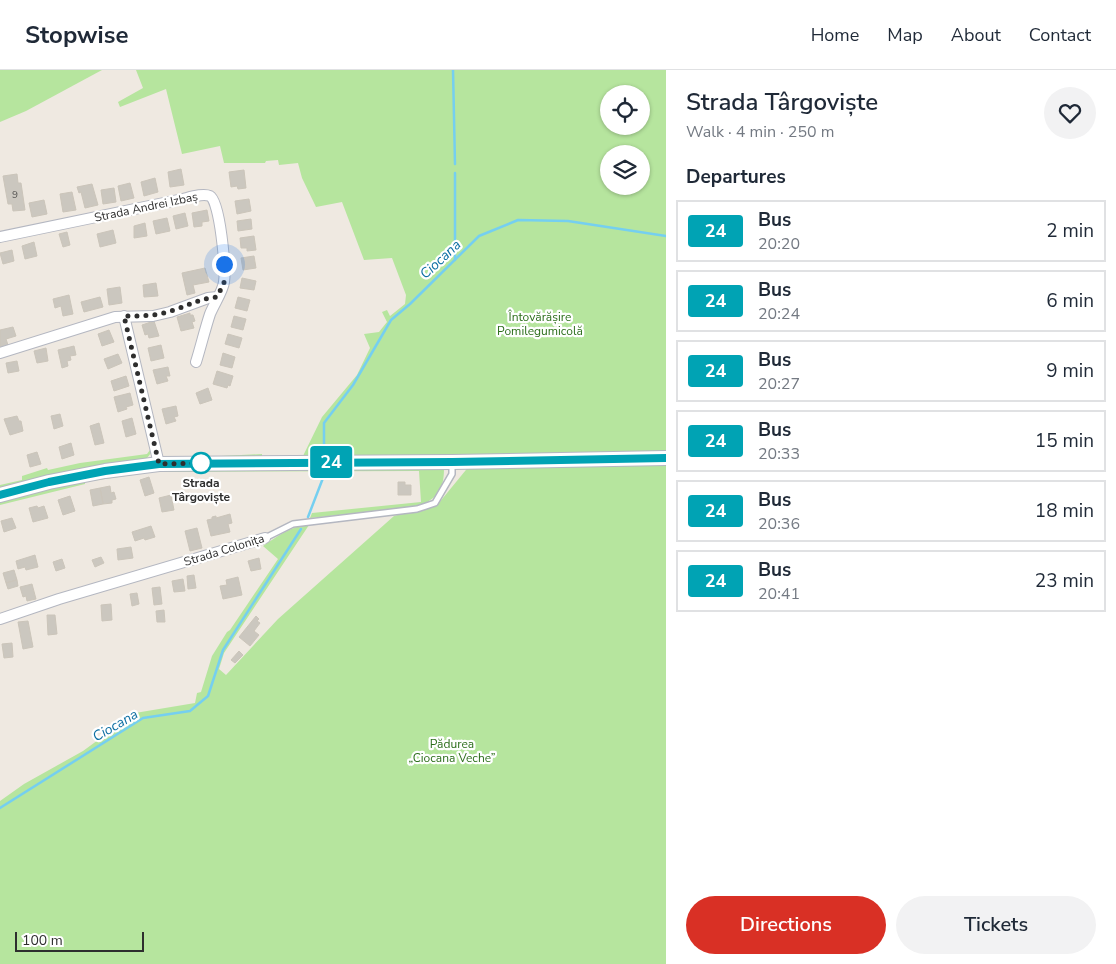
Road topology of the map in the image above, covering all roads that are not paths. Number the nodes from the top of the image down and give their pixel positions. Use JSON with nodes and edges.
{"nodes":[{"id":1,"x":0,"y":238,"type":"edge"},
{"id":2,"x":217,"y":297,"type":"junction"},
{"id":3,"x":124,"y":316,"type":"junction"},
{"id":4,"x":0,"y":353,"type":"edge"},
{"id":5,"x":196,"y":362,"type":"dead end"},
{"id":6,"x":666,"y":458,"type":"edge"},
{"id":7,"x":452,"y":462,"type":"junction"},
{"id":8,"x":159,"y":464,"type":"junction"},
{"id":9,"x":0,"y":495,"type":"edge"},
{"id":10,"x":265,"y":538,"type":"joint"},
{"id":11,"x":0,"y":619,"type":"edge"}],
"edges":[{"from":1,"to":2,"type":"street","name":"Strada Andrei Izbaș"},
{"from":2,"to":3,"type":"street"},
{"from":2,"to":5,"type":"street","name":"Strada Andrei Izbaș"},
{"from":3,"to":4,"type":"street"},
{"from":3,"to":8,"type":"street"},
{"from":6,"to":7,"type":"street"},
{"from":7,"to":8,"type":"street"},
{"from":7,"to":10,"type":"lane","name":"Strada Colonița"},
{"from":8,"to":9,"type":"street"},
{"from":10,"to":11,"type":"street","name":"Strada Colonița"}]}
